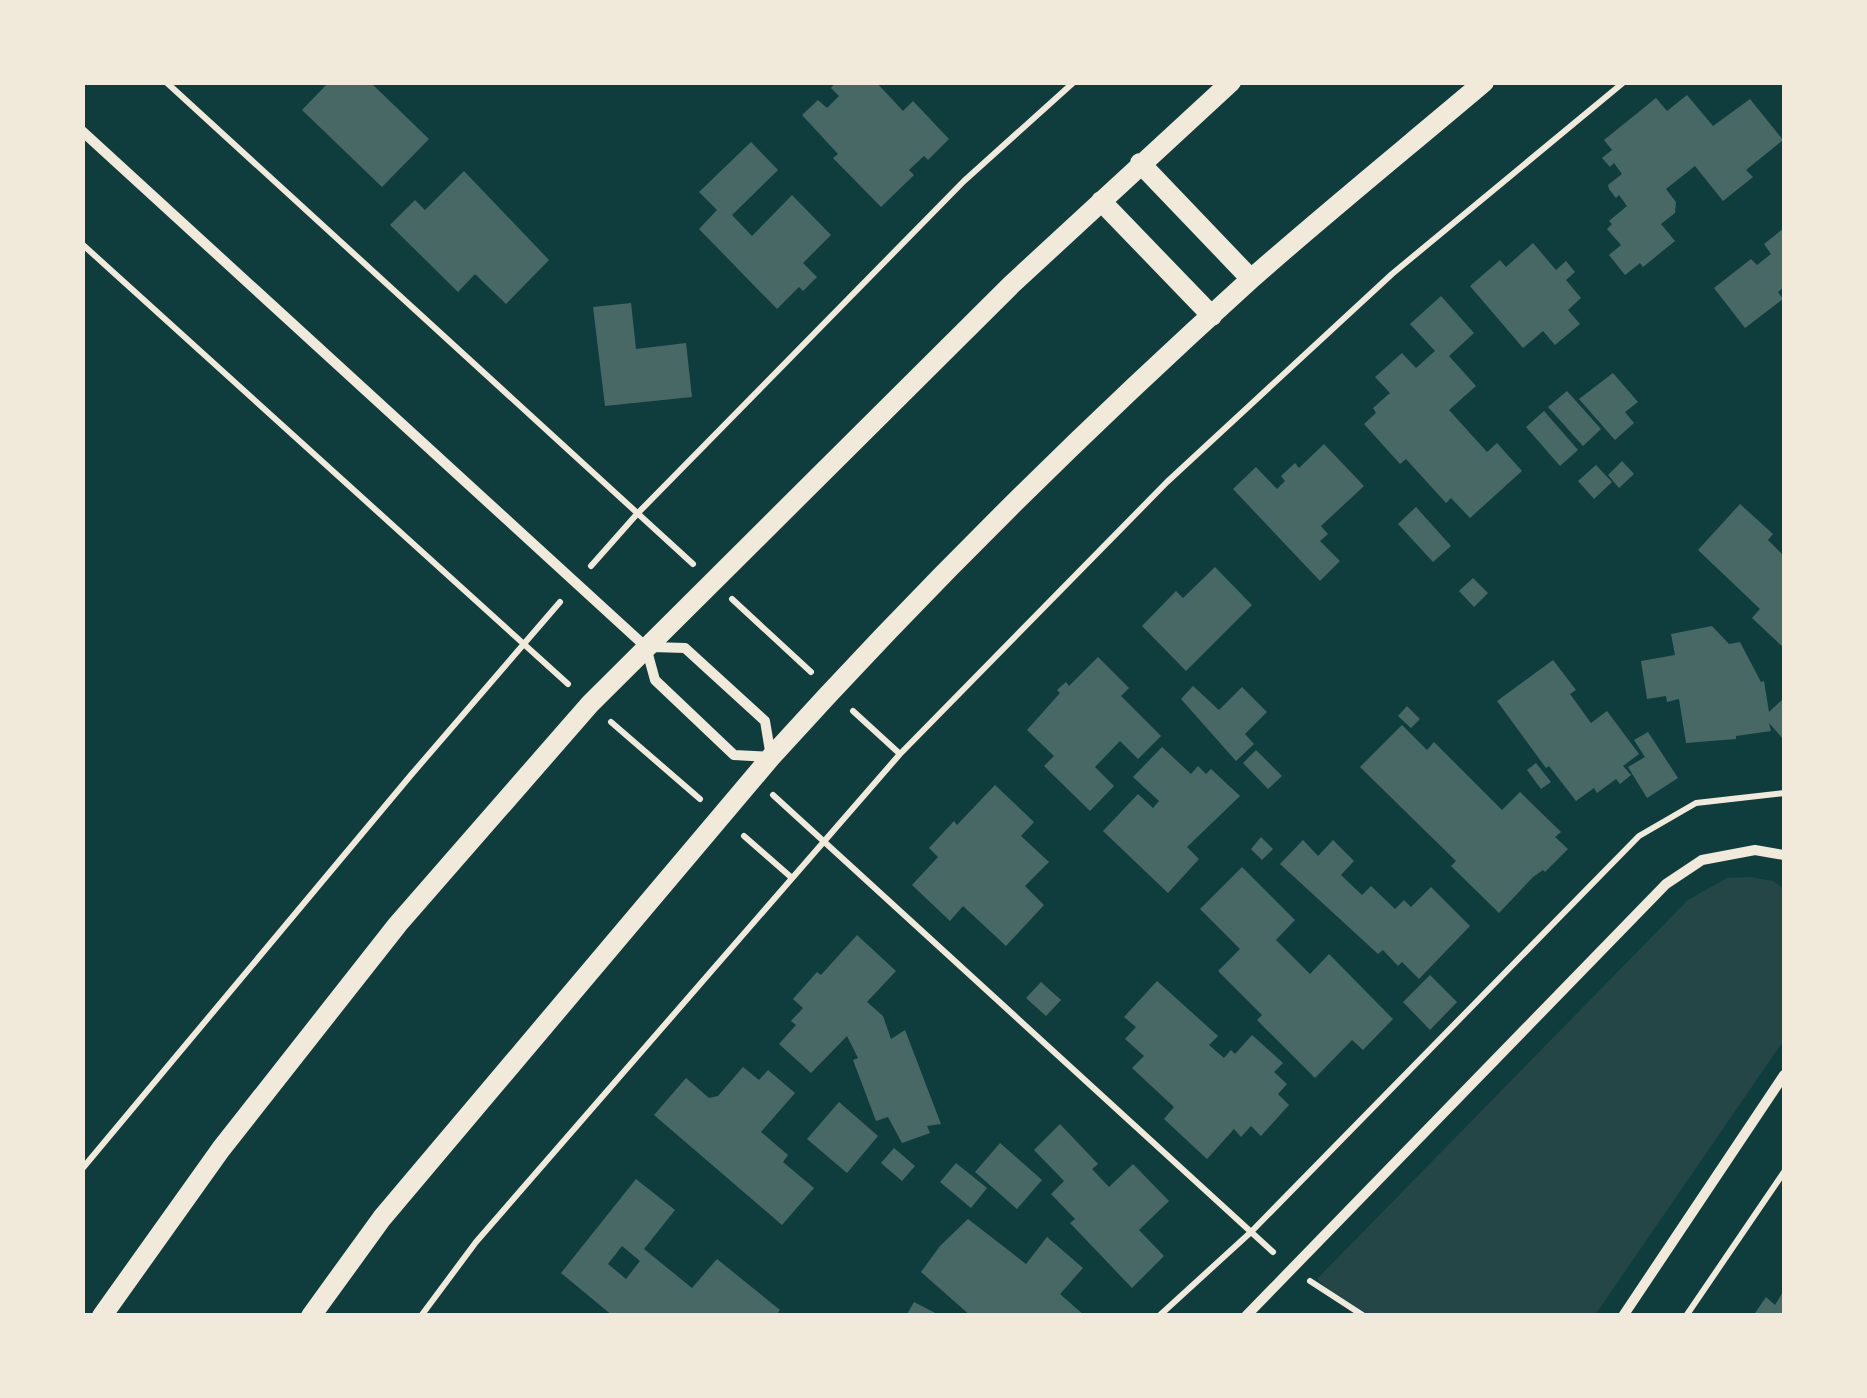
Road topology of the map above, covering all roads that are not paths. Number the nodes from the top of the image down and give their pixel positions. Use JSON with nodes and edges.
{"nodes":[{"id":1,"x":1231,"y":82,"type":"edge"},
{"id":2,"x":1484,"y":82,"type":"edge"},
{"id":3,"x":82,"y":132,"type":"edge"},
{"id":4,"x":1140,"y":163,"type":"junction"},
{"id":5,"x":1101,"y":201,"type":"junction"},
{"id":6,"x":1251,"y":279,"type":"junction"},
{"id":7,"x":1212,"y":316,"type":"junction"},
{"id":8,"x":646,"y":647,"type":"junction"},
{"id":9,"x":770,"y":757,"type":"junction"},
{"id":10,"x":1784,"y":854,"type":"edge"},
{"id":11,"x":1784,"y":1075,"type":"edge"},
{"id":12,"x":102,"y":1316,"type":"edge"},
{"id":13,"x":311,"y":1316,"type":"edge"},
{"id":14,"x":1246,"y":1316,"type":"edge"},
{"id":15,"x":1623,"y":1316,"type":"edge"}],
"edges":[{"from":1,"to":4,"type":"main road"},
{"from":2,"to":6,"type":"main road"},
{"from":3,"to":8,"type":"street"},
{"from":4,"to":5,"type":"main road"},
{"from":4,"to":6,"type":"main road"},
{"from":5,"to":7,"type":"main road"},
{"from":5,"to":8,"type":"main road"},
{"from":6,"to":7,"type":"main road"},
{"from":7,"to":9,"type":"main road"},
{"from":8,"to":9,"type":"street"},
{"from":8,"to":9,"type":"street"},
{"from":8,"to":12,"type":"main road"},
{"from":9,"to":13,"type":"main road"},
{"from":10,"to":14,"type":"street"},
{"from":11,"to":15,"type":"street"}]}
